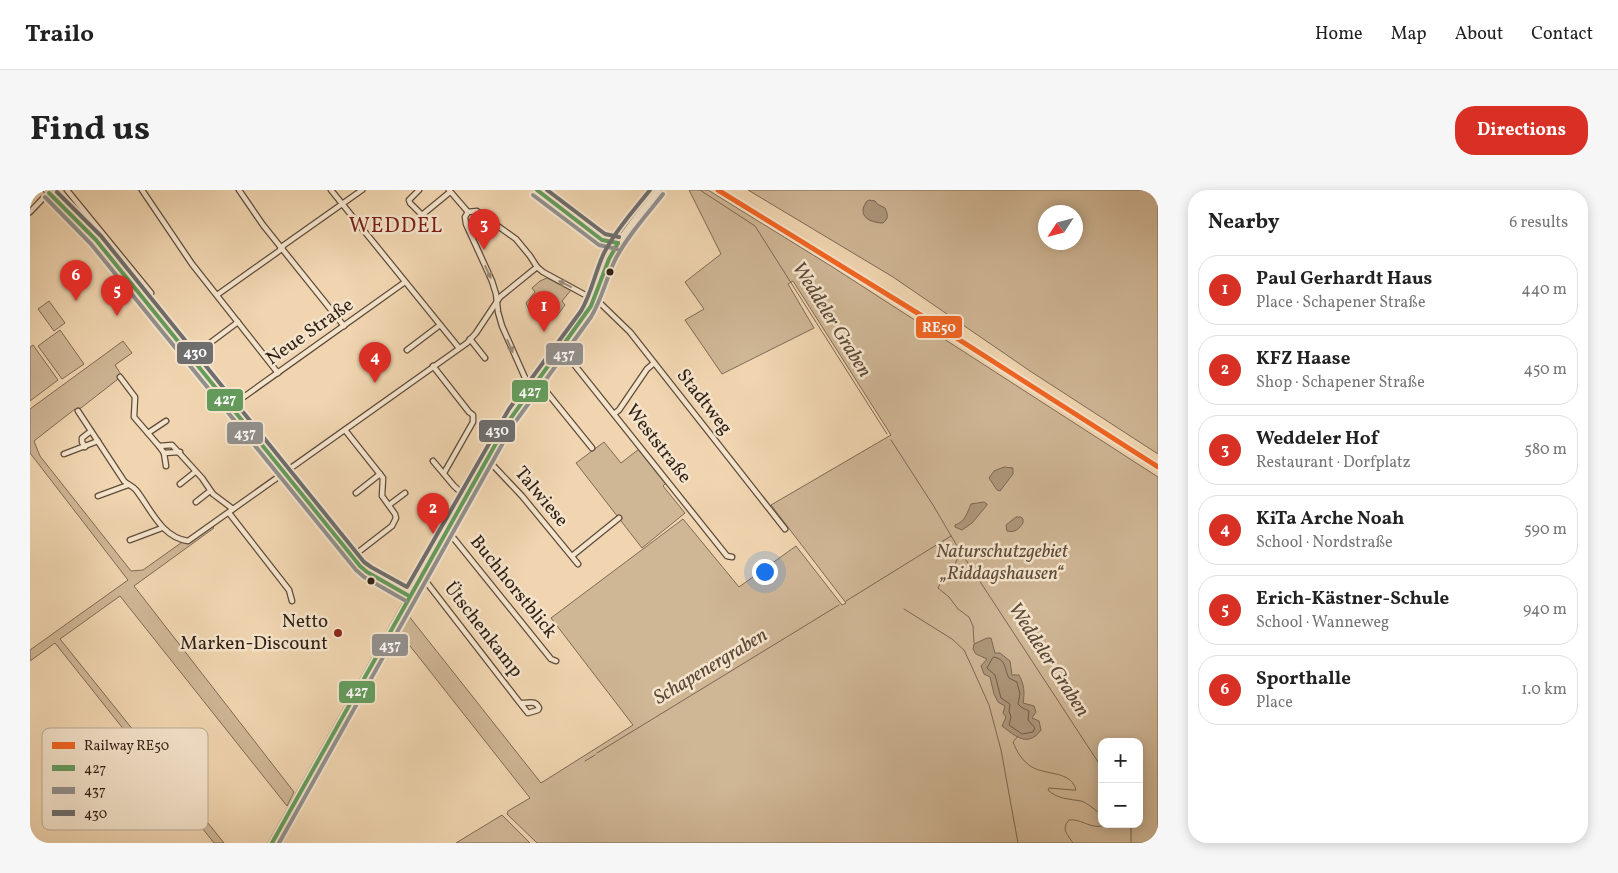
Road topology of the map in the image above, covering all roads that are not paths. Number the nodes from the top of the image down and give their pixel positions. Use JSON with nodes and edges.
{"nodes":[{"id":1,"x":67,"y":190,"type":"edge"},
{"id":2,"x":142,"y":190,"type":"edge"},
{"id":3,"x":239,"y":190,"type":"edge"},
{"id":4,"x":331,"y":190,"type":"edge"},
{"id":5,"x":362,"y":190,"type":"edge"},
{"id":6,"x":419,"y":190,"type":"edge"},
{"id":7,"x":537,"y":190,"type":"edge"},
{"id":8,"x":658,"y":190,"type":"edge"},
{"id":9,"x":49,"y":191,"type":"edge"},
{"id":10,"x":450,"y":191,"type":"edge"},
{"id":11,"x":342,"y":203,"type":"junction"},
{"id":12,"x":30,"y":212,"type":"edge"},
{"id":13,"x":468,"y":212,"type":"junction"},
{"id":14,"x":602,"y":240,"type":"junction"},
{"id":15,"x":618,"y":243,"type":"junction"},
{"id":16,"x":281,"y":248,"type":"junction"},
{"id":17,"x":613,"y":251,"type":"junction"},
{"id":18,"x":537,"y":267,"type":"junction"},
{"id":19,"x":405,"y":282,"type":"junction"},
{"id":20,"x":151,"y":294,"type":"dead end"},
{"id":21,"x":217,"y":295,"type":"junction"},
{"id":22,"x":594,"y":299,"type":"junction"},
{"id":23,"x":497,"y":301,"type":"junction"},
{"id":24,"x":238,"y":322,"type":"junction"},
{"id":25,"x":440,"y":325,"type":"junction"},
{"id":26,"x":344,"y":326,"type":"junction"},
{"id":27,"x":470,"y":339,"type":"junction"},
{"id":28,"x":460,"y":348,"type":"junction"},
{"id":29,"x":560,"y":348,"type":"junction"},
{"id":30,"x":407,"y":350,"type":"dead end"},
{"id":31,"x":198,"y":352,"type":"dead end"},
{"id":32,"x":485,"y":358,"type":"dead end"},
{"id":33,"x":654,"y":363,"type":"junction"},
{"id":34,"x":434,"y":366,"type":"junction"},
{"id":35,"x":278,"y":373,"type":"junction"},
{"id":36,"x":120,"y":376,"type":"dead end"},
{"id":37,"x":537,"y":380,"type":"junction"},
{"id":38,"x":532,"y":387,"type":"junction"},
{"id":39,"x":231,"y":406,"type":"junction"},
{"id":40,"x":78,"y":411,"type":"dead end"},
{"id":41,"x":614,"y":414,"type":"junction"},
{"id":42,"x":166,"y":421,"type":"dead end"},
{"id":43,"x":345,"y":430,"type":"junction"},
{"id":44,"x":91,"y":431,"type":"junction"},
{"id":45,"x":148,"y":433,"type":"junction"},
{"id":46,"x":98,"y":441,"type":"junction"},
{"id":47,"x":159,"y":446,"type":"junction"},
{"id":48,"x":84,"y":447,"type":"junction"},
{"id":49,"x":592,"y":448,"type":"dead end"},
{"id":50,"x":180,"y":452,"type":"junction"},
{"id":51,"x":164,"y":453,"type":"junction"},
{"id":52,"x":64,"y":454,"type":"dead end"},
{"id":53,"x":487,"y":459,"type":"junction"},
{"id":54,"x":433,"y":461,"type":"dead end"},
{"id":55,"x":166,"y":466,"type":"dead end"},
{"id":56,"x":195,"y":472,"type":"junction"},
{"id":57,"x":285,"y":473,"type":"junction"},
{"id":58,"x":444,"y":473,"type":"junction"},
{"id":59,"x":380,"y":474,"type":"junction"},
{"id":60,"x":128,"y":484,"type":"junction"},
{"id":61,"x":180,"y":484,"type":"dead end"},
{"id":62,"x":210,"y":491,"type":"junction"},
{"id":63,"x":356,"y":493,"type":"dead end"},
{"id":64,"x":405,"y":493,"type":"dead end"},
{"id":65,"x":98,"y":496,"type":"dead end"},
{"id":66,"x":466,"y":496,"type":"junction"},
{"id":67,"x":196,"y":502,"type":"dead end"},
{"id":68,"x":389,"y":505,"type":"junction"},
{"id":69,"x":233,"y":509,"type":"junction"},
{"id":70,"x":228,"y":513,"type":"junction"},
{"id":71,"x":619,"y":518,"type":"dead end"},
{"id":72,"x":162,"y":528,"type":"junction"},
{"id":73,"x":785,"y":528,"type":"dead end"},
{"id":74,"x":447,"y":530,"type":"junction"},
{"id":75,"x":130,"y":540,"type":"dead end"},
{"id":76,"x":572,"y":556,"type":"junction"},
{"id":77,"x":352,"y":557,"type":"junction"},
{"id":78,"x":732,"y":557,"type":"dead end"},
{"id":79,"x":578,"y":564,"type":"dead end"},
{"id":80,"x":420,"y":577,"type":"junction"},
{"id":81,"x":409,"y":596,"type":"junction"},
{"id":82,"x":292,"y":601,"type":"dead end"},
{"id":83,"x":556,"y":661,"type":"dead end"},
{"id":84,"x":520,"y":703,"type":"dead end"},
{"id":85,"x":272,"y":843,"type":"edge"}],
"edges":[{"from":1,"to":20,"type":"street"},
{"from":2,"to":21,"type":"street"},
{"from":3,"to":16,"type":"street"},
{"from":4,"to":11,"type":"street"},
{"from":5,"to":11,"type":"street"},
{"from":6,"to":10,"type":"street"},
{"from":7,"to":14,"type":"street"},
{"from":8,"to":15,"type":"street"},
{"from":9,"to":12,"type":"street"},
{"from":9,"to":39,"type":"street"},
{"from":10,"to":13,"type":"street"},
{"from":11,"to":16,"type":"street"},
{"from":11,"to":19,"type":"street"},
{"from":13,"to":18,"type":"street","name":"Stadtweg"},
{"from":13,"to":23,"type":"street","one_way":true},
{"from":14,"to":15,"type":"street"},
{"from":14,"to":17,"type":"street"},
{"from":15,"to":17,"type":"street"},
{"from":16,"to":21,"type":"street"},
{"from":16,"to":26,"type":"street"},
{"from":17,"to":22,"type":"street"},
{"from":22,"to":18,"type":"street","name":"Stadtweg","one_way":true},
{"from":18,"to":23,"type":"street"},
{"from":19,"to":25,"type":"street"},
{"from":19,"to":26,"type":"street","name":"Neue Straße"},
{"from":21,"to":24,"type":"street"},
{"from":22,"to":29,"type":"street"},
{"from":22,"to":33,"type":"street","name":"Stadtweg"},
{"from":23,"to":27,"type":"street"},
{"from":23,"to":38,"type":"street","one_way":true},
{"from":24,"to":31,"type":"street"},
{"from":24,"to":35,"type":"street"},
{"from":25,"to":28,"type":"street"},
{"from":25,"to":30,"type":"street"},
{"from":26,"to":35,"type":"street","name":"Neue Straße"},
{"from":27,"to":28,"type":"street"},
{"from":27,"to":32,"type":"street"},
{"from":28,"to":34,"type":"street"},
{"from":29,"to":37,"type":"street"},
{"from":29,"to":41,"type":"street","name":"Weststraße"},
{"from":33,"to":41,"type":"street"},
{"from":33,"to":73,"type":"street","name":"Stadtweg"},
{"from":34,"to":43,"type":"street"},
{"from":34,"to":58,"type":"street"},
{"from":35,"to":39,"type":"street","name":"Neue Straße"},
{"from":36,"to":45,"type":"street"},
{"from":37,"to":38,"type":"street"},
{"from":37,"to":49,"type":"street"},
{"from":38,"to":53,"type":"street"},
{"from":39,"to":57,"type":"street"},
{"from":40,"to":44,"type":"street"},
{"from":41,"to":78,"type":"street","name":"Weststraße"},
{"from":42,"to":45,"type":"street"},
{"from":43,"to":57,"type":"street"},
{"from":43,"to":59,"type":"street"},
{"from":44,"to":46,"type":"street"},
{"from":44,"to":48,"type":"street"},
{"from":45,"to":47,"type":"street"},
{"from":46,"to":48,"type":"street"},
{"from":46,"to":60,"type":"street"},
{"from":47,"to":50,"type":"street"},
{"from":47,"to":51,"type":"street"},
{"from":48,"to":52,"type":"street"},
{"from":50,"to":51,"type":"street"},
{"from":50,"to":56,"type":"street"},
{"from":51,"to":55,"type":"street"},
{"from":53,"to":66,"type":"street"},
{"from":53,"to":76,"type":"street","name":"Talwiese"},
{"from":54,"to":58,"type":"street"},
{"from":56,"to":61,"type":"street"},
{"from":56,"to":62,"type":"street"},
{"from":57,"to":69,"type":"street"},
{"from":57,"to":77,"type":"street"},
{"from":58,"to":66,"type":"street"},
{"from":59,"to":63,"type":"street"},
{"from":59,"to":68,"type":"street"},
{"from":60,"to":65,"type":"street"},
{"from":60,"to":72,"type":"street"},
{"from":62,"to":67,"type":"street"},
{"from":62,"to":69,"type":"street"},
{"from":64,"to":68,"type":"street"},
{"from":66,"to":74,"type":"street"},
{"from":68,"to":77,"type":"street"},
{"from":69,"to":70,"type":"street"},
{"from":70,"to":72,"type":"street"},
{"from":70,"to":82,"type":"street"},
{"from":71,"to":76,"type":"street"},
{"from":72,"to":75,"type":"street"},
{"from":74,"to":80,"type":"street"},
{"from":74,"to":83,"type":"street","name":"Buchhorstblick"},
{"from":76,"to":79,"type":"street","name":"Talwiese"},
{"from":77,"to":81,"type":"street"},
{"from":80,"to":81,"type":"street"},
{"from":80,"to":84,"type":"street","name":"Ütschenkamp"},
{"from":81,"to":85,"type":"street"}]}
